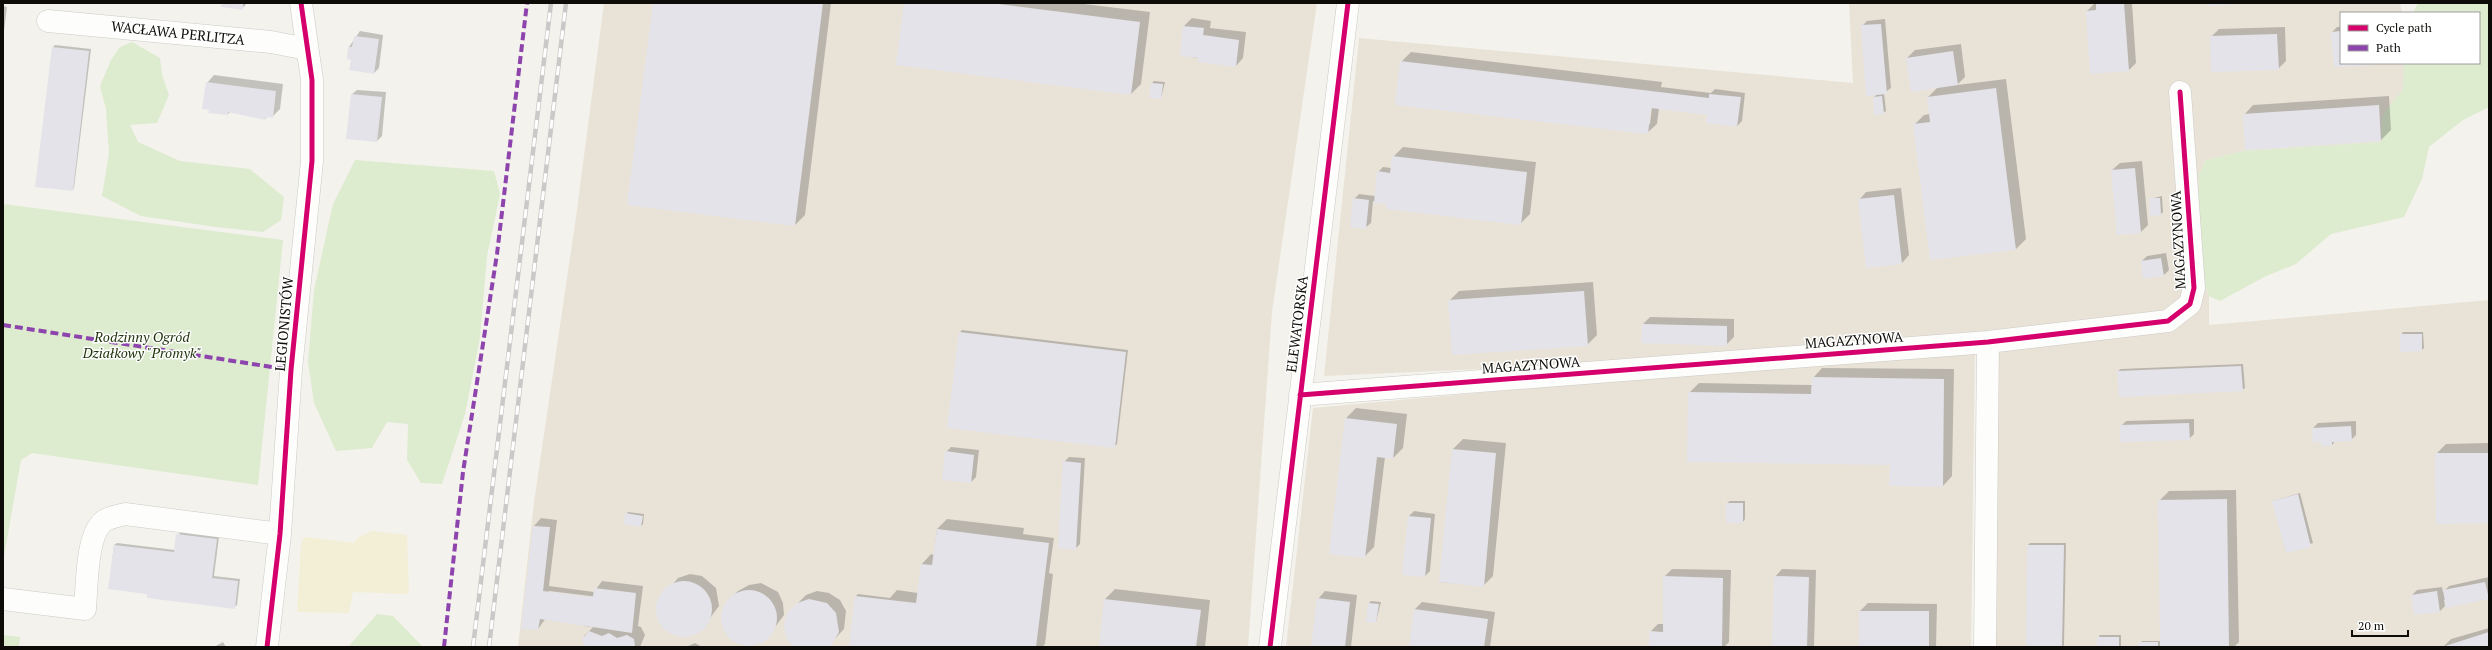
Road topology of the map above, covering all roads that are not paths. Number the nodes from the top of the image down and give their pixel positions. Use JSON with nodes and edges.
{"nodes":[{"id":1,"x":301,"y":3,"type":"edge"},
{"id":2,"x":1348,"y":3,"type":"edge"},
{"id":3,"x":48,"y":21,"type":"dead end"},
{"id":4,"x":307,"y":49,"type":"junction"},
{"id":5,"x":2180,"y":92,"type":"dead end"},
{"id":6,"x":1988,"y":342,"type":"junction"},
{"id":7,"x":1300,"y":395,"type":"junction"},
{"id":8,"x":280,"y":534,"type":"junction"},
{"id":9,"x":3,"y":599,"type":"edge"},
{"id":10,"x":267,"y":647,"type":"edge"},
{"id":11,"x":1270,"y":647,"type":"edge"},
{"id":12,"x":1985,"y":647,"type":"edge"}],
"edges":[{"from":1,"to":4,"type":"street","name":"LEGIONISTÓW"},
{"from":2,"to":7,"type":"street","name":"ELEWATORSKA"},
{"from":3,"to":4,"type":"street","name":"WACŁAWA PERLITZA"},
{"from":4,"to":8,"type":"street","name":"LEGIONISTÓW"},
{"from":5,"to":6,"type":"street","name":"MAGAZYNOWA"},
{"from":6,"to":7,"type":"street","name":"MAGAZYNOWA"},
{"from":6,"to":12,"type":"street"},
{"from":7,"to":11,"type":"street","name":"ELEWATORSKA"},
{"from":8,"to":9,"type":"street"},
{"from":8,"to":10,"type":"street","name":"LEGIONISTÓW"}]}
